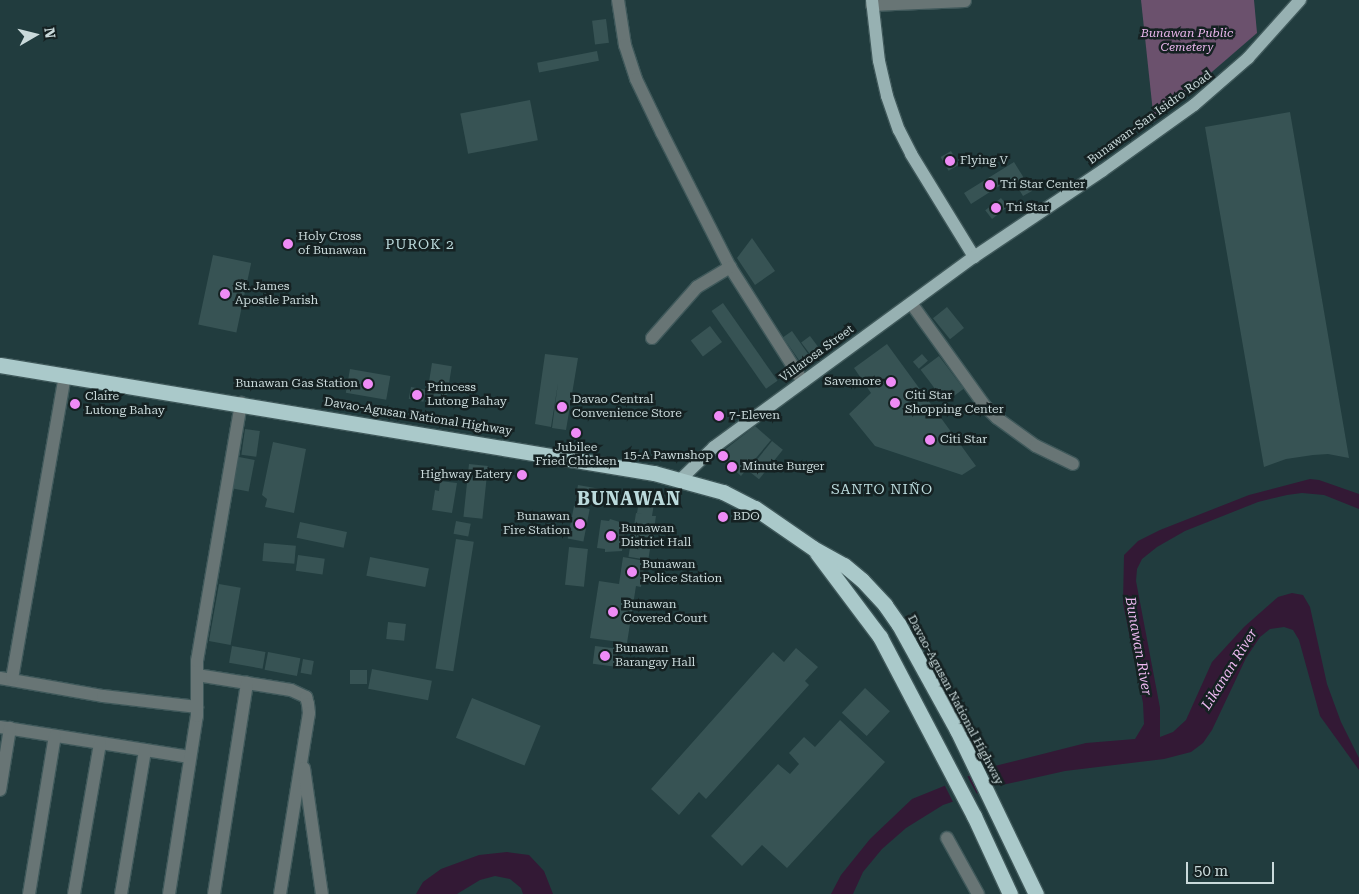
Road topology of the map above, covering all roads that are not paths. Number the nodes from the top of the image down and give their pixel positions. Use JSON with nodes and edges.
{"nodes":[{"id":1,"x":618,"y":0,"type":"edge"},
{"id":2,"x":1300,"y":0,"type":"edge"},
{"id":3,"x":964,"y":1,"type":"dead end"},
{"id":4,"x":872,"y":3,"type":"edge"},
{"id":5,"x":974,"y":256,"type":"junction"},
{"id":6,"x":730,"y":268,"type":"junction"},
{"id":7,"x":911,"y":302,"type":"junction"},
{"id":8,"x":652,"y":338,"type":"dead end"},
{"id":9,"x":0,"y":365,"type":"edge"},
{"id":10,"x":65,"y":375,"type":"junction"},
{"id":11,"x":803,"y":382,"type":"junction"},
{"id":12,"x":242,"y":403,"type":"junction"},
{"id":13,"x":1073,"y":464,"type":"dead end"},
{"id":14,"x":681,"y":479,"type":"junction"},
{"id":15,"x":813,"y":548,"type":"junction"},
{"id":16,"x":196,"y":675,"type":"junction"},
{"id":17,"x":6,"y":678,"type":"edge"},
{"id":18,"x":247,"y":683,"type":"junction"},
{"id":19,"x":197,"y":707,"type":"junction"},
{"id":20,"x":5,"y":728,"type":"edge"},
{"id":21,"x":55,"y":736,"type":"junction"},
{"id":22,"x":100,"y":743,"type":"junction"},
{"id":23,"x":145,"y":750,"type":"junction"},
{"id":24,"x":302,"y":756,"type":"junction"},
{"id":25,"x":190,"y":757,"type":"junction"},
{"id":26,"x":0,"y":790,"type":"edge"},
{"id":27,"x":948,"y":838,"type":"dead end"},
{"id":28,"x":29,"y":894,"type":"edge"},
{"id":29,"x":74,"y":894,"type":"edge"},
{"id":30,"x":121,"y":894,"type":"edge"},
{"id":31,"x":169,"y":894,"type":"edge"},
{"id":32,"x":214,"y":894,"type":"edge"},
{"id":33,"x":280,"y":894,"type":"edge"},
{"id":34,"x":322,"y":894,"type":"edge"},
{"id":35,"x":978,"y":894,"type":"edge"},
{"id":36,"x":1010,"y":894,"type":"edge"},
{"id":37,"x":1036,"y":894,"type":"edge"}],
"edges":[{"from":1,"to":6,"type":"street"},
{"from":2,"to":5,"type":"main road","name":"Bunawan-San Isidro Road"},
{"from":3,"to":4,"type":"street"},
{"from":4,"to":5,"type":"main road"},
{"from":5,"to":7,"type":"main road","name":"Villarosa Street"},
{"from":6,"to":8,"type":"street"},
{"from":6,"to":11,"type":"street"},
{"from":7,"to":11,"type":"main road","name":"Villarosa Street"},
{"from":7,"to":13,"type":"street"},
{"from":9,"to":10,"type":"highway","name":"Davao-Agusan National Highway"},
{"from":10,"to":12,"type":"highway","name":"Davao-Agusan National Highway"},
{"from":10,"to":17,"type":"street"},
{"from":11,"to":14,"type":"main road","name":"Villarosa Street"},
{"from":12,"to":14,"type":"highway","name":"Davao-Agusan National Highway"},
{"from":12,"to":16,"type":"street"},
{"from":14,"to":15,"type":"highway","name":"Davao-Agusan National Highway"},
{"from":15,"to":36,"type":"highway","name":"Davao-Agusan National Highway"},
{"from":15,"to":37,"type":"highway","name":"Davao-Agusan National Highway"},
{"from":16,"to":18,"type":"street"},
{"from":16,"to":19,"type":"street"},
{"from":17,"to":19,"type":"street"},
{"from":18,"to":24,"type":"street"},
{"from":18,"to":32,"type":"street"},
{"from":19,"to":25,"type":"street"},
{"from":20,"to":21,"type":"street"},
{"from":20,"to":26,"type":"street"},
{"from":21,"to":22,"type":"street"},
{"from":21,"to":28,"type":"street"},
{"from":22,"to":23,"type":"street"},
{"from":22,"to":29,"type":"street"},
{"from":23,"to":25,"type":"street"},
{"from":23,"to":30,"type":"street"},
{"from":24,"to":33,"type":"street"},
{"from":24,"to":34,"type":"street"},
{"from":25,"to":31,"type":"street"},
{"from":27,"to":35,"type":"street"}]}
